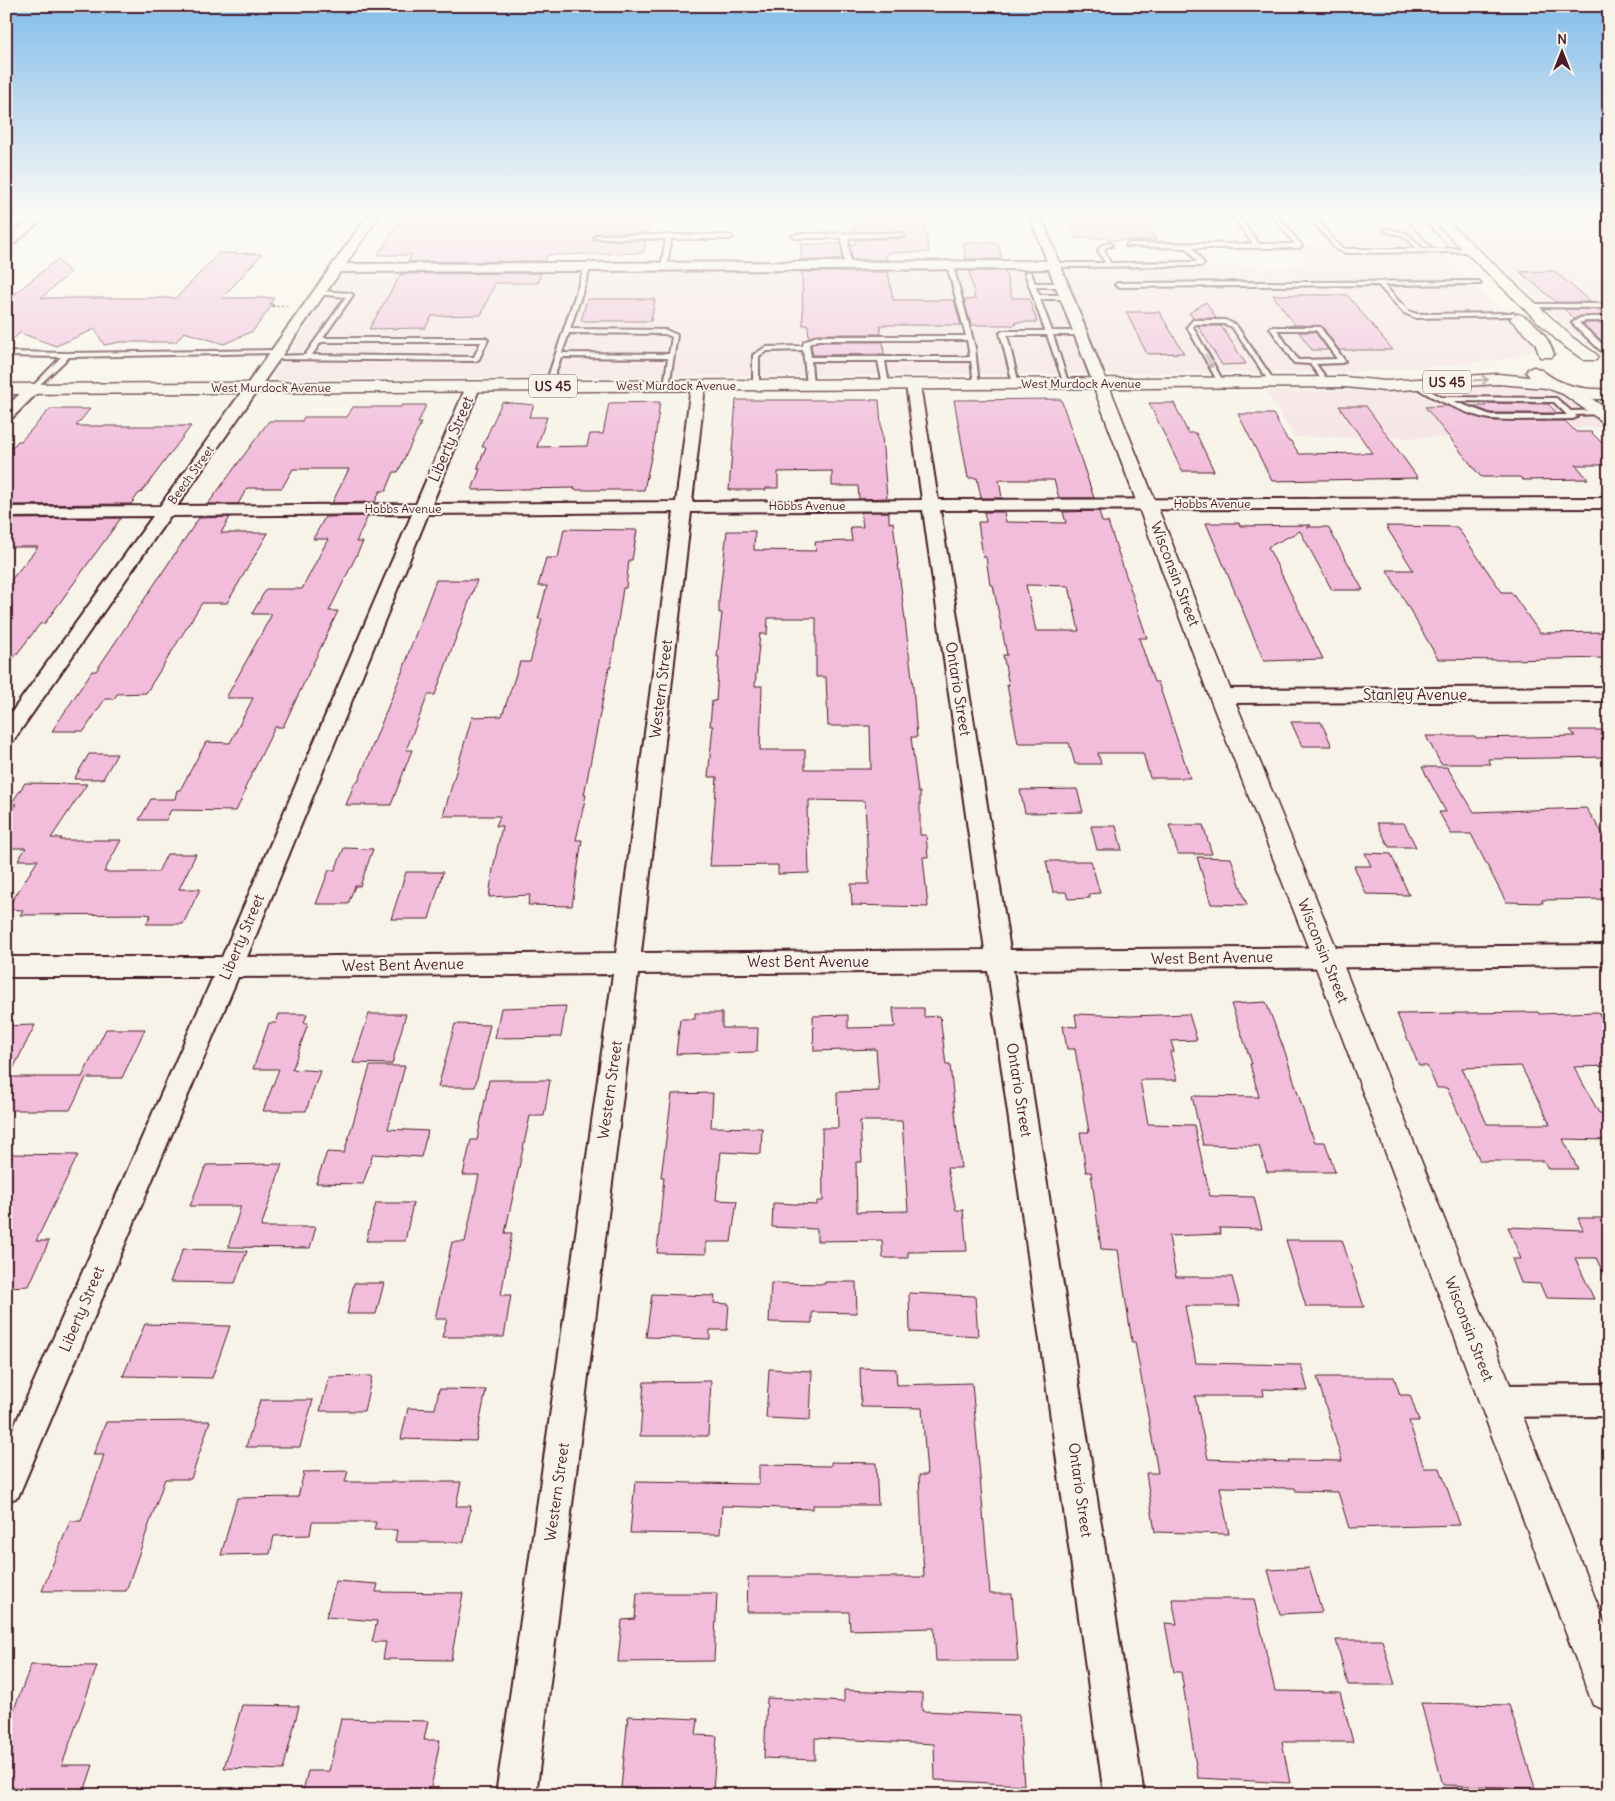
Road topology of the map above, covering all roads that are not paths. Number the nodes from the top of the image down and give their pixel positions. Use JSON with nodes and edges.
{"nodes":[{"id":1,"x":315,"y":298,"type":"edge"},
{"id":2,"x":348,"y":298,"type":"edge"},
{"id":3,"x":577,"y":298,"type":"edge"},
{"id":4,"x":959,"y":298,"type":"edge"},
{"id":5,"x":1037,"y":298,"type":"edge"},
{"id":6,"x":1068,"y":298,"type":"edge"},
{"id":7,"x":1393,"y":298,"type":"edge"},
{"id":8,"x":1494,"y":298,"type":"edge"},
{"id":9,"x":1521,"y":298,"type":"edge"},
{"id":10,"x":1530,"y":306,"type":"junction"},
{"id":11,"x":1609,"y":306,"type":"edge"},
{"id":12,"x":1514,"y":315,"type":"junction"},
{"id":13,"x":1609,"y":318,"type":"edge"},
{"id":14,"x":566,"y":332,"type":"junction"},
{"id":15,"x":1050,"y":333,"type":"junction"},
{"id":16,"x":1081,"y":333,"type":"junction"},
{"id":17,"x":969,"y":338,"type":"junction"},
{"id":18,"x":319,"y":340,"type":"junction"},
{"id":19,"x":807,"y":348,"type":"junction"},
{"id":20,"x":6,"y":354,"type":"edge"},
{"id":21,"x":67,"y":354,"type":"junction"},
{"id":22,"x":1609,"y":354,"type":"edge"},
{"id":23,"x":275,"y":355,"type":"junction"},
{"id":24,"x":558,"y":355,"type":"junction"},
{"id":25,"x":672,"y":356,"type":"junction"},
{"id":26,"x":307,"y":357,"type":"junction"},
{"id":27,"x":1590,"y":357,"type":"junction"},
{"id":28,"x":808,"y":359,"type":"junction"},
{"id":29,"x":881,"y":359,"type":"junction"},
{"id":30,"x":974,"y":359,"type":"junction"},
{"id":31,"x":1528,"y":360,"type":"junction"},
{"id":32,"x":1312,"y":362,"type":"junction"},
{"id":33,"x":1609,"y":363,"type":"edge"},
{"id":34,"x":1272,"y":382,"type":"junction"},
{"id":35,"x":1326,"y":382,"type":"junction"},
{"id":36,"x":1345,"y":382,"type":"junction"},
{"id":37,"x":1221,"y":383,"type":"junction"},
{"id":38,"x":810,"y":384,"type":"junction"},
{"id":39,"x":978,"y":384,"type":"junction"},
{"id":40,"x":1016,"y":384,"type":"junction"},
{"id":41,"x":1067,"y":384,"type":"junction"},
{"id":42,"x":1100,"y":384,"type":"junction"},
{"id":43,"x":1417,"y":384,"type":"junction"},
{"id":44,"x":756,"y":385,"type":"junction"},
{"id":45,"x":886,"y":385,"type":"junction"},
{"id":46,"x":913,"y":385,"type":"junction"},
{"id":47,"x":548,"y":386,"type":"junction"},
{"id":48,"x":667,"y":386,"type":"junction"},
{"id":49,"x":698,"y":386,"type":"junction"},
{"id":50,"x":1556,"y":386,"type":"junction"},
{"id":51,"x":473,"y":387,"type":"junction"},
{"id":52,"x":253,"y":388,"type":"junction"},
{"id":53,"x":6,"y":389,"type":"edge"},
{"id":54,"x":33,"y":389,"type":"junction"},
{"id":55,"x":1609,"y":394,"type":"edge"},
{"id":56,"x":1440,"y":399,"type":"junction"},
{"id":57,"x":1569,"y":413,"type":"junction"},
{"id":58,"x":1605,"y":415,"type":"edge"},
{"id":59,"x":6,"y":416,"type":"edge"},
{"id":60,"x":1609,"y":503,"type":"edge"},
{"id":61,"x":1148,"y":504,"type":"junction"},
{"id":62,"x":931,"y":505,"type":"junction"},
{"id":63,"x":684,"y":507,"type":"junction"},
{"id":64,"x":420,"y":509,"type":"junction"},
{"id":65,"x":165,"y":511,"type":"junction"},
{"id":66,"x":6,"y":512,"type":"edge"},
{"id":67,"x":1609,"y":694,"type":"edge"},
{"id":68,"x":1221,"y":696,"type":"junction"},
{"id":69,"x":6,"y":736,"type":"edge"},
{"id":70,"x":1609,"y":955,"type":"edge"},
{"id":71,"x":1326,"y":957,"type":"junction"},
{"id":72,"x":999,"y":960,"type":"junction"},
{"id":73,"x":627,"y":964,"type":"junction"},
{"id":74,"x":6,"y":967,"type":"edge"},
{"id":75,"x":230,"y":967,"type":"junction"},
{"id":76,"x":1609,"y":1400,"type":"edge"},
{"id":77,"x":1497,"y":1402,"type":"junction"},
{"id":78,"x":6,"y":1485,"type":"edge"},
{"id":79,"x":1609,"y":1689,"type":"edge"},
{"id":80,"x":516,"y":1795,"type":"edge"},
{"id":81,"x":1124,"y":1795,"type":"edge"}],
"edges":[{"from":1,"to":23,"type":"street","name":"Beech Street"},
{"from":2,"to":18,"type":"lane"},
{"from":3,"to":14,"type":"lane"},
{"from":4,"to":17,"type":"lane"},
{"from":5,"to":15,"type":"lane"},
{"from":6,"to":16,"type":"street","name":"Wisconsin Street"},
{"from":7,"to":12,"type":"lane"},
{"from":8,"to":12,"type":"main road"},
{"from":9,"to":10,"type":"main road"},
{"from":10,"to":11,"type":"lane"},
{"from":10,"to":27,"type":"main road"},
{"from":12,"to":31,"type":"main road"},
{"from":13,"to":22,"type":"lane"},
{"from":14,"to":24,"type":"lane"},
{"from":14,"to":25,"type":"lane"},
{"from":15,"to":16,"type":"lane"},
{"from":15,"to":40,"type":"lane"},
{"from":15,"to":41,"type":"lane"},
{"from":16,"to":42,"type":"street","name":"Wisconsin Street"},
{"from":17,"to":19,"type":"lane"},
{"from":17,"to":30,"type":"lane"},
{"from":18,"to":26,"type":"lane"},
{"from":18,"to":26,"type":"lane"},
{"from":19,"to":28,"type":"lane"},
{"from":19,"to":44,"type":"lane"},
{"from":20,"to":21,"type":"lane"},
{"from":21,"to":23,"type":"lane"},
{"from":21,"to":54,"type":"lane"},
{"from":23,"to":26,"type":"lane"},
{"from":23,"to":52,"type":"street","name":"Beech Street"},
{"from":24,"to":25,"type":"lane"},
{"from":24,"to":47,"type":"lane"},
{"from":25,"to":48,"type":"lane"},
{"from":27,"to":31,"type":"main road","name":"West Murdock Avenue"},
{"from":27,"to":33,"type":"main road"},
{"from":28,"to":29,"type":"lane"},
{"from":28,"to":38,"type":"lane"},
{"from":29,"to":30,"type":"lane"},
{"from":29,"to":45,"type":"lane"},
{"from":30,"to":39,"type":"lane"},
{"from":31,"to":36,"type":"main road","name":"West Murdock Avenue","number":"US 45"},
{"from":31,"to":50,"type":"main road"},
{"from":32,"to":32,"type":"lane"},
{"from":32,"to":35,"type":"lane"},
{"from":34,"to":35,"type":"main road","name":"West Murdock Avenue","number":"US 45"},
{"from":34,"to":37,"type":"main road","name":"West Murdock Avenue","number":"US 45"},
{"from":34,"to":37,"type":"lane","one_way":true},
{"from":35,"to":36,"type":"main road","name":"West Murdock Avenue","number":"US 45"},
{"from":36,"to":43,"type":"main road","name":"West Murdock Avenue","number":"US 45"},
{"from":37,"to":42,"type":"main road","name":"West Murdock Avenue","number":"US 45"},
{"from":38,"to":44,"type":"main road","name":"West Murdock Avenue","number":"US 45"},
{"from":38,"to":45,"type":"main road","name":"West Murdock Avenue","number":"US 45"},
{"from":39,"to":40,"type":"main road","name":"West Murdock Avenue","number":"US 45"},
{"from":39,"to":46,"type":"main road","name":"West Murdock Avenue","number":"US 45"},
{"from":40,"to":41,"type":"main road","name":"West Murdock Avenue","number":"US 45"},
{"from":41,"to":42,"type":"main road","name":"West Murdock Avenue","number":"US 45"},
{"from":42,"to":61,"type":"main road","name":"Wisconsin Street"},
{"from":43,"to":50,"type":"main road","name":"West Murdock Avenue","number":"US 45","one_way":true},
{"from":43,"to":56,"type":"lane"},
{"from":44,"to":49,"type":"main road","name":"West Murdock Avenue","number":"US 45"},
{"from":45,"to":46,"type":"main road","name":"West Murdock Avenue","number":"US 45"},
{"from":46,"to":62,"type":"street","name":"Ontario Street"},
{"from":47,"to":48,"type":"main road","name":"West Murdock Avenue","number":"US 45"},
{"from":47,"to":51,"type":"main road","name":"West Murdock Avenue","number":"US 45"},
{"from":48,"to":49,"type":"main road","name":"West Murdock Avenue","number":"US 45"},
{"from":49,"to":63,"type":"street","name":"Western Street"},
{"from":50,"to":55,"type":"main road","name":"West Murdock Avenue"},
{"from":50,"to":58,"type":"main road","number":"US 45"},
{"from":51,"to":52,"type":"main road","name":"West Murdock Avenue","number":"US 45"},
{"from":51,"to":64,"type":"street","name":"Liberty Street"},
{"from":52,"to":54,"type":"main road","name":"West Murdock Avenue","number":"US 45"},
{"from":52,"to":65,"type":"street","name":"Beech Street"},
{"from":53,"to":54,"type":"main road","name":"West Murdock Avenue","number":"US 45"},
{"from":54,"to":59,"type":"street"},
{"from":56,"to":57,"type":"lane"},
{"from":56,"to":57,"type":"lane"},
{"from":57,"to":58,"type":"lane"},
{"from":60,"to":61,"type":"street","name":"Hobbs Avenue"},
{"from":61,"to":62,"type":"street","name":"Hobbs Avenue"},
{"from":61,"to":68,"type":"main road","name":"Wisconsin Street"},
{"from":62,"to":63,"type":"street","name":"Hobbs Avenue"},
{"from":62,"to":72,"type":"street","name":"Ontario Street"},
{"from":63,"to":64,"type":"street","name":"Hobbs Avenue"},
{"from":63,"to":73,"type":"street","name":"Western Street"},
{"from":64,"to":65,"type":"street","name":"Hobbs Avenue"},
{"from":64,"to":75,"type":"street","name":"Liberty Street"},
{"from":65,"to":66,"type":"street","name":"Hobbs Avenue"},
{"from":65,"to":69,"type":"street","name":"Beech Street"},
{"from":67,"to":68,"type":"street","name":"Stanley Avenue"},
{"from":68,"to":71,"type":"main road","name":"Wisconsin Street"},
{"from":70,"to":71,"type":"street","name":"West Bent Avenue"},
{"from":71,"to":72,"type":"street","name":"West Bent Avenue"},
{"from":71,"to":77,"type":"main road","name":"Wisconsin Street"},
{"from":72,"to":73,"type":"street","name":"West Bent Avenue"},
{"from":72,"to":81,"type":"street","name":"Ontario Street"},
{"from":73,"to":75,"type":"street","name":"West Bent Avenue"},
{"from":73,"to":80,"type":"street","name":"Western Street"},
{"from":74,"to":75,"type":"street","name":"West Bent Avenue"},
{"from":75,"to":78,"type":"street","name":"Liberty Street"},
{"from":76,"to":77,"type":"street"},
{"from":77,"to":79,"type":"main road","name":"Wisconsin Street"}]}
